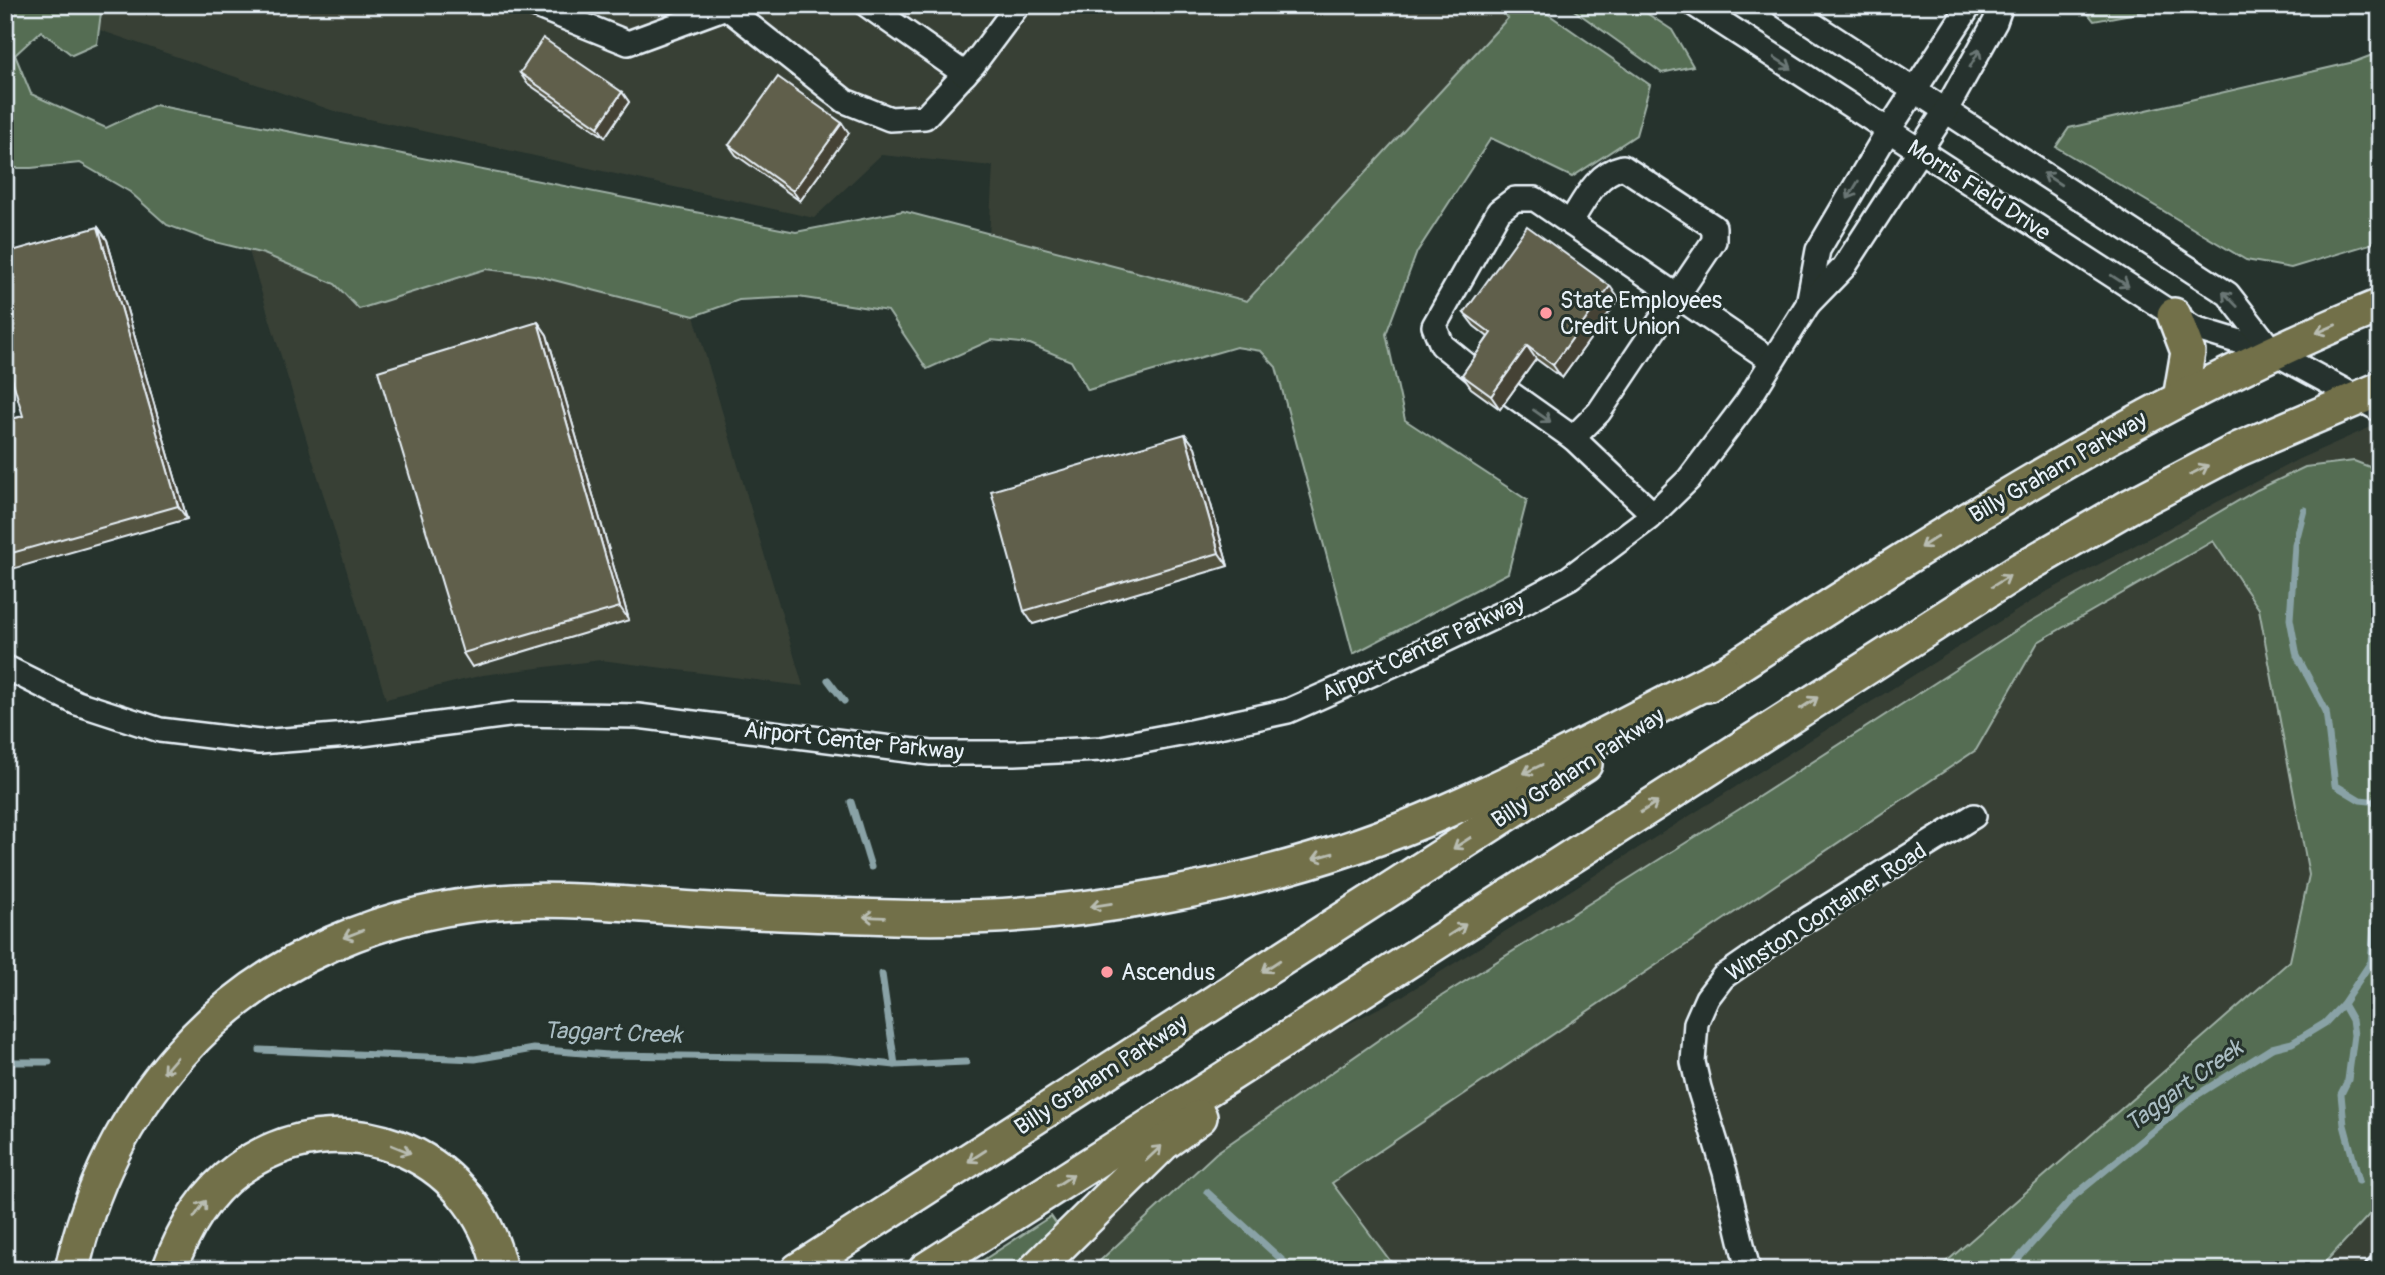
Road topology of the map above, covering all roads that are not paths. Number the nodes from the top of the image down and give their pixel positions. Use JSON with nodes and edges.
{"nodes":[{"id":1,"x":534,"y":5,"type":"edge"},
{"id":2,"x":867,"y":5,"type":"edge"},
{"id":3,"x":1018,"y":5,"type":"edge"},
{"id":4,"x":1695,"y":5,"type":"edge"},
{"id":5,"x":1783,"y":5,"type":"edge"},
{"id":6,"x":1970,"y":5,"type":"edge"},
{"id":7,"x":2001,"y":5,"type":"edge"},
{"id":8,"x":965,"y":74,"type":"junction"},
{"id":9,"x":1914,"y":89,"type":"junction"},
{"id":10,"x":1946,"y":110,"type":"junction"},
{"id":11,"x":1888,"y":131,"type":"junction"},
{"id":12,"x":1919,"y":151,"type":"junction"},
{"id":13,"x":1570,"y":223,"type":"junction"},
{"id":14,"x":1676,"y":295,"type":"junction"},
{"id":15,"x":1808,"y":304,"type":"junction"},
{"id":16,"x":2380,"y":306,"type":"edge"},
{"id":17,"x":2174,"y":316,"type":"junction"},
{"id":18,"x":2273,"y":352,"type":"junction"},
{"id":19,"x":1771,"y":360,"type":"junction"},
{"id":20,"x":1479,"y":375,"type":"edge"},
{"id":21,"x":1511,"y":394,"type":"edge"},
{"id":22,"x":2180,"y":399,"type":"junction"},
{"id":23,"x":2372,"y":399,"type":"edge"},
{"id":24,"x":1573,"y":438,"type":"junction"},
{"id":25,"x":1653,"y":514,"type":"junction"},
{"id":26,"x":5,"y":667,"type":"edge"},
{"id":27,"x":1725,"y":673,"type":"junction"},
{"id":28,"x":1974,"y":816,"type":"dead end"},
{"id":29,"x":1400,"y":968,"type":"junction"},
{"id":30,"x":72,"y":1270,"type":"edge"},
{"id":31,"x":169,"y":1270,"type":"edge"},
{"id":32,"x":500,"y":1270,"type":"edge"},
{"id":33,"x":798,"y":1270,"type":"edge"},
{"id":34,"x":925,"y":1270,"type":"edge"},
{"id":35,"x":1035,"y":1270,"type":"edge"},
{"id":36,"x":1748,"y":1270,"type":"edge"}],
"edges":[{"from":1,"to":8,"type":"street"},
{"from":2,"to":8,"type":"street"},
{"from":3,"to":8,"type":"street"},
{"from":4,"to":11,"type":"street","name":"Morris Field Drive","one_way":true},
{"from":5,"to":9,"type":"street","name":"Morris Field Drive"},
{"from":6,"to":9,"type":"street","name":"Airport Center Parkway"},
{"from":10,"to":7,"type":"street","name":"Airport Center Parkway","one_way":true},
{"from":9,"to":10,"type":"street","name":"Morris Field Drive"},
{"from":9,"to":11,"type":"street","name":"Airport Center Parkway"},
{"from":10,"to":12,"type":"street","name":"Airport Center Parkway"},
{"from":18,"to":10,"type":"street","name":"Morris Field Drive","one_way":true},
{"from":11,"to":12,"type":"street","name":"Morris Field Drive"},
{"from":11,"to":15,"type":"street","name":"Airport Center Parkway","one_way":true},
{"from":12,"to":15,"type":"street","name":"Airport Center Parkway"},
{"from":12,"to":17,"type":"street","name":"Morris Field Drive","one_way":true},
{"from":13,"to":14,"type":"street"},
{"from":13,"to":14,"type":"street"},
{"from":13,"to":20,"type":"street"},
{"from":14,"to":19,"type":"street"},
{"from":14,"to":24,"type":"street"},
{"from":15,"to":19,"type":"street","name":"Airport Center Parkway"},
{"from":16,"to":18,"type":"highway","name":"Billy Graham Parkway","one_way":true},
{"from":17,"to":18,"type":"street","name":"Morris Field Drive"},
{"from":17,"to":22,"type":"highway"},
{"from":18,"to":22,"type":"highway","name":"Billy Graham Parkway"},
{"from":18,"to":23,"type":"street","name":"Morris Field Drive"},
{"from":19,"to":25,"type":"street","name":"Airport Center Parkway"},
{"from":21,"to":24,"type":"street","one_way":true},
{"from":22,"to":27,"type":"highway","name":"Billy Graham Parkway","one_way":true},
{"from":29,"to":23,"type":"highway","one_way":true},
{"from":24,"to":25,"type":"street"},
{"from":25,"to":26,"type":"street","name":"Airport Center Parkway"},
{"from":27,"to":30,"type":"highway","one_way":true},
{"from":27,"to":33,"type":"highway","name":"Billy Graham Parkway","one_way":true},
{"from":28,"to":36,"type":"street","name":"Winston Container Road"},
{"from":34,"to":29,"type":"highway","one_way":true},
{"from":35,"to":29,"type":"highway","one_way":true},
{"from":31,"to":32,"type":"highway","one_way":true}]}
